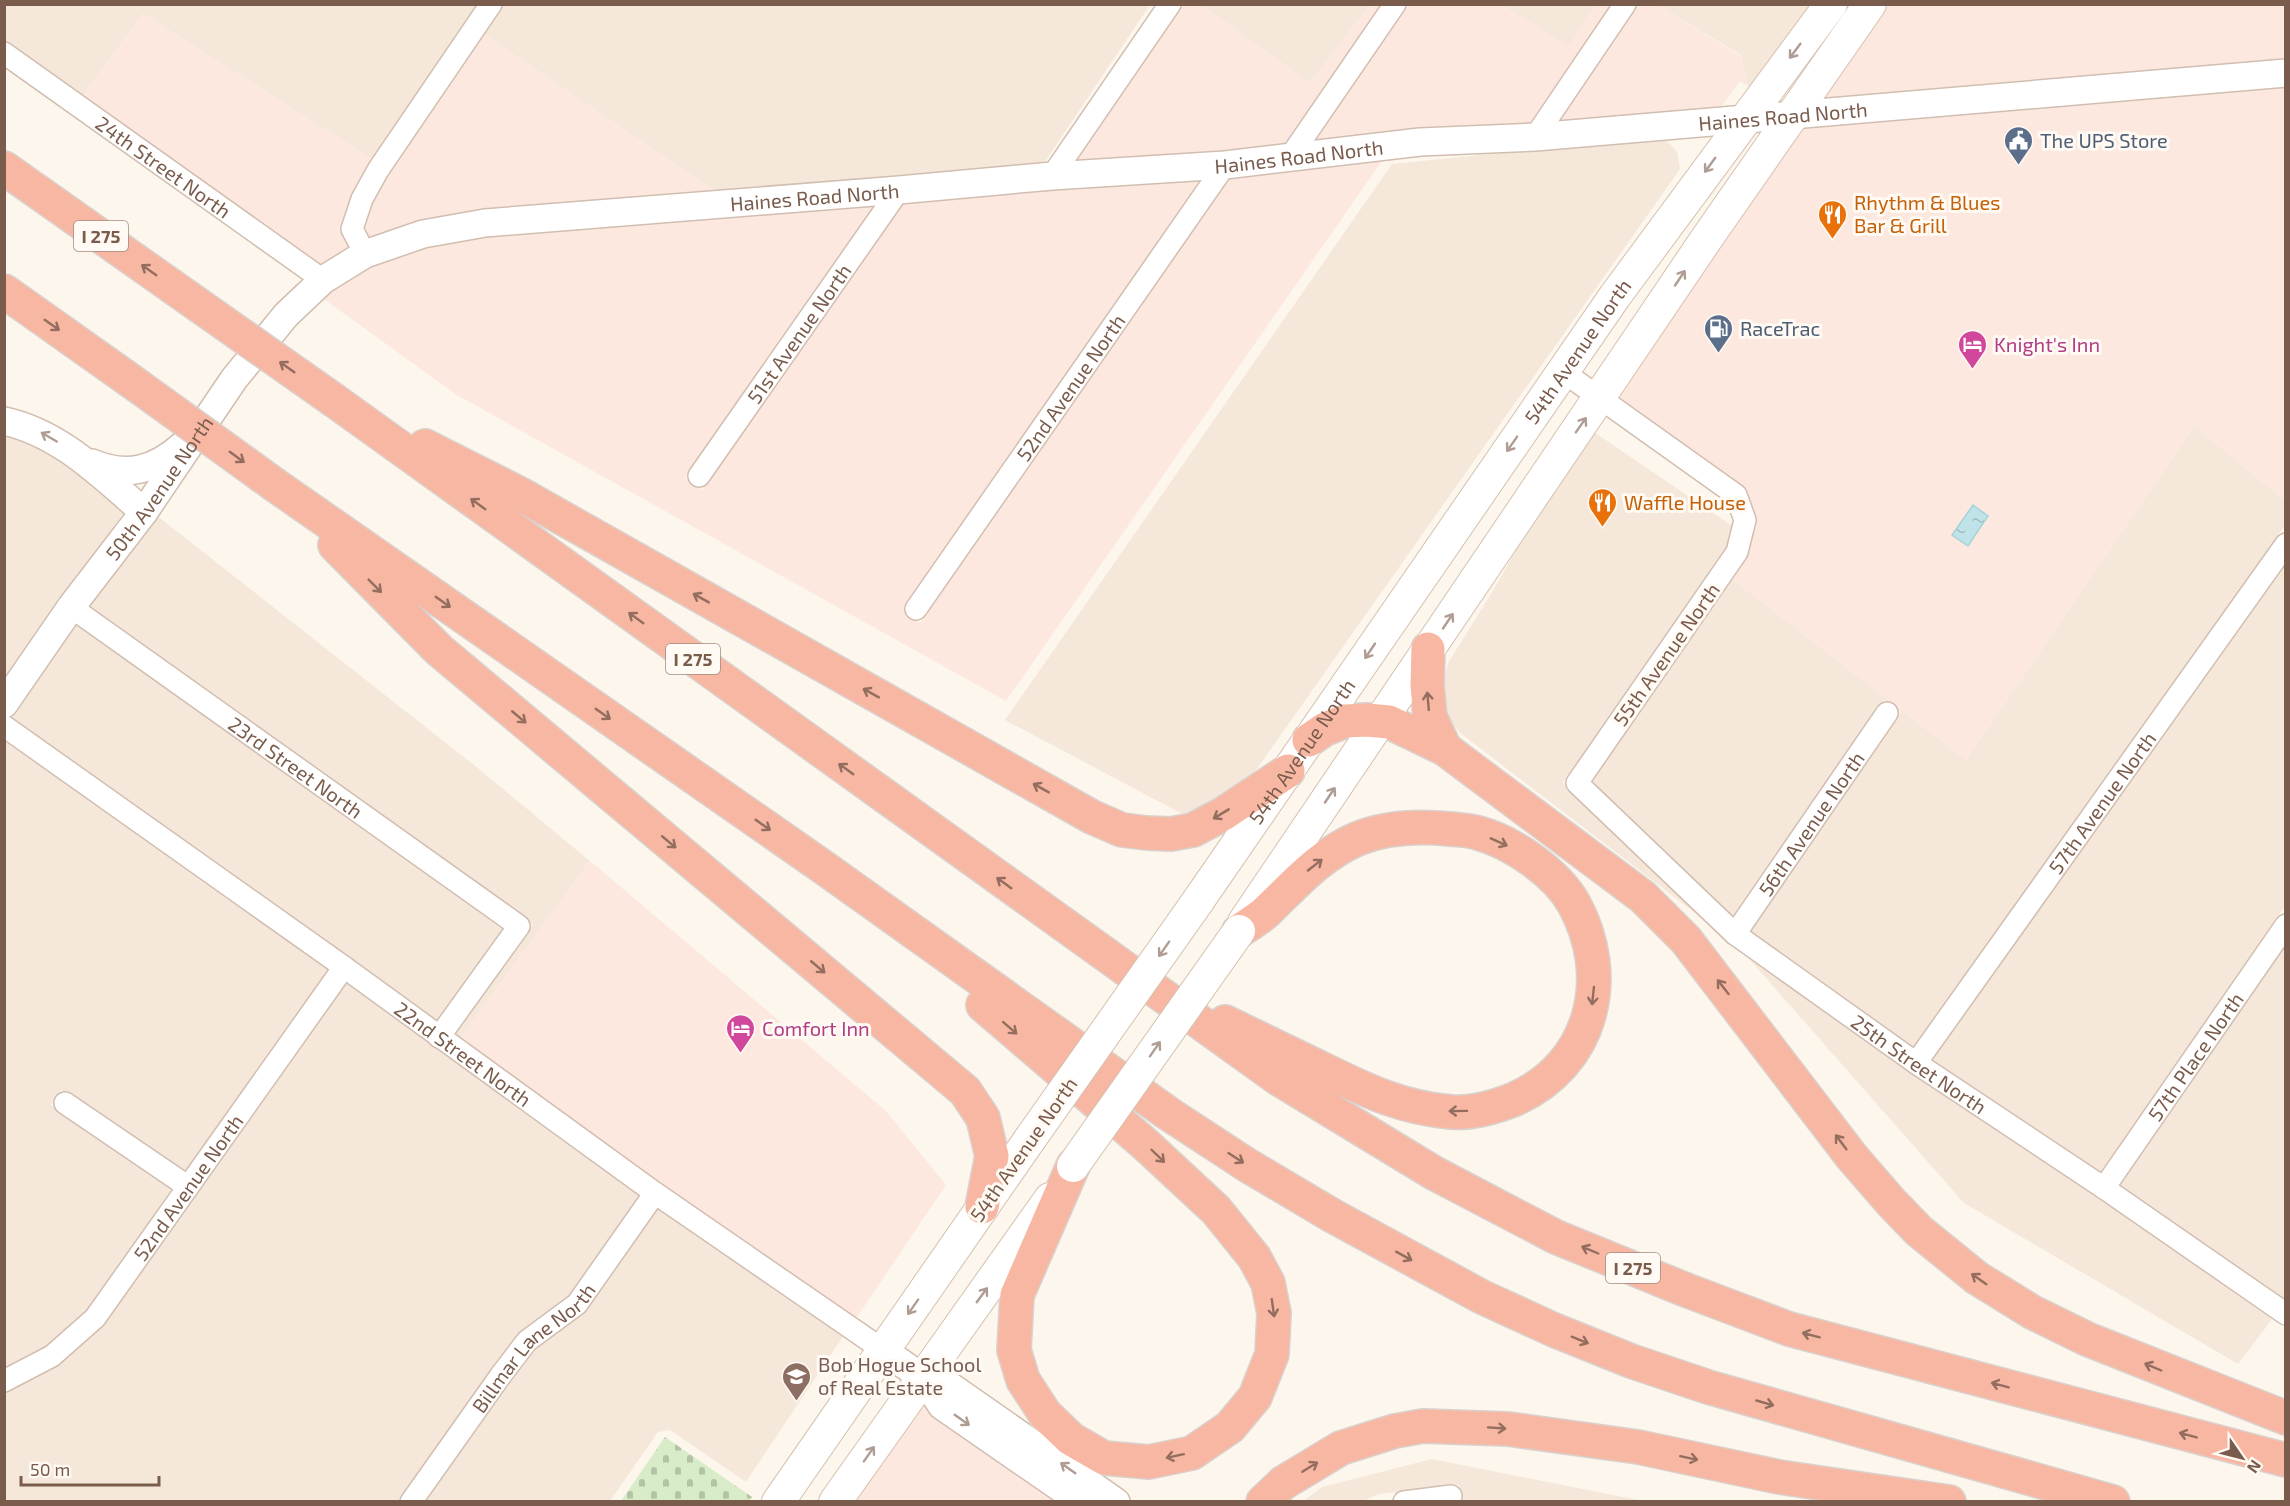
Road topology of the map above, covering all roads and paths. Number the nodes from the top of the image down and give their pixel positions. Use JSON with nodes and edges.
{"nodes":[{"id":1,"x":491,"y":4,"type":"edge"},
{"id":2,"x":1170,"y":4,"type":"edge"},
{"id":3,"x":1395,"y":4,"type":"edge"},
{"id":4,"x":1625,"y":4,"type":"edge"},
{"id":5,"x":1831,"y":4,"type":"edge"},
{"id":6,"x":1870,"y":4,"type":"edge"},
{"id":7,"x":4,"y":53,"type":"edge"},
{"id":8,"x":2286,"y":73,"type":"edge"},
{"id":9,"x":1790,"y":117,"type":"junction"},
{"id":10,"x":1744,"y":118,"type":"junction"},
{"id":11,"x":1535,"y":137,"type":"junction"},
{"id":12,"x":1290,"y":157,"type":"junction"},
{"id":13,"x":1225,"y":165,"type":"junction"},
{"id":14,"x":4,"y":168,"type":"edge"},
{"id":15,"x":1052,"y":176,"type":"junction"},
{"id":16,"x":898,"y":190,"type":"junction"},
{"id":17,"x":365,"y":254,"type":"junction"},
{"id":18,"x":323,"y":280,"type":"junction"},
{"id":19,"x":4,"y":291,"type":"edge"},
{"id":20,"x":1562,"y":371,"type":"junction"},
{"id":21,"x":1600,"y":398,"type":"junction"},
{"id":22,"x":335,"y":401,"type":"junction"},
{"id":23,"x":4,"y":421,"type":"edge"},
{"id":24,"x":197,"y":433,"type":"junction"},
{"id":25,"x":80,"y":458,"type":"junction"},
{"id":26,"x":699,"y":476,"type":"dead end"},
{"id":27,"x":275,"y":484,"type":"junction"},
{"id":28,"x":144,"y":512,"type":"junction"},
{"id":29,"x":2286,"y":544,"type":"edge"},
{"id":30,"x":71,"y":607,"type":"junction"},
{"id":31,"x":916,"y":609,"type":"dead end"},
{"id":32,"x":1428,"y":649,"type":"junction"},
{"id":33,"x":4,"y":704,"type":"edge"},
{"id":34,"x":1887,"y":713,"type":"dead end"},
{"id":35,"x":1380,"y":721,"type":"junction"},
{"id":36,"x":4,"y":726,"type":"edge"},
{"id":37,"x":1309,"y":740,"type":"junction"},
{"id":38,"x":1445,"y":749,"type":"junction"},
{"id":39,"x":1288,"y":771,"type":"junction"},
{"id":40,"x":1577,"y":783,"type":"joint"},
{"id":41,"x":823,"y":867,"type":"junction"},
{"id":42,"x":1052,"y":917,"type":"junction"},
{"id":43,"x":2286,"y":925,"type":"edge"},
{"id":44,"x":1239,"y":931,"type":"junction"},
{"id":45,"x":1734,"y":934,"type":"junction"},
{"id":46,"x":344,"y":967,"type":"junction"},
{"id":47,"x":439,"y":1037,"type":"junction"},
{"id":48,"x":1916,"y":1063,"type":"junction"},
{"id":49,"x":65,"y":1103,"type":"dead end"},
{"id":50,"x":1073,"y":1166,"type":"junction"},
{"id":51,"x":187,"y":1186,"type":"junction"},
{"id":52,"x":2104,"y":1188,"type":"junction"},
{"id":53,"x":655,"y":1193,"type":"junction"},
{"id":54,"x":982,"y":1207,"type":"junction"},
{"id":55,"x":2285,"y":1315,"type":"edge"},
{"id":56,"x":883,"y":1350,"type":"junction"},
{"id":57,"x":923,"y":1378,"type":"junction"},
{"id":58,"x":4,"y":1381,"type":"edge"},
{"id":59,"x":2286,"y":1418,"type":"edge"},
{"id":60,"x":2286,"y":1461,"type":"edge"},
{"id":61,"x":1451,"y":1496,"type":"dead end"},
{"id":62,"x":411,"y":1502,"type":"edge"},
{"id":63,"x":778,"y":1502,"type":"edge"},
{"id":64,"x":835,"y":1502,"type":"edge"},
{"id":65,"x":1081,"y":1502,"type":"edge"},
{"id":66,"x":1116,"y":1502,"type":"edge"},
{"id":67,"x":1263,"y":1502,"type":"edge"},
{"id":68,"x":1404,"y":1502,"type":"edge"},
{"id":69,"x":1949,"y":1502,"type":"edge"},
{"id":70,"x":2113,"y":1502,"type":"edge"}],
"edges":[{"from":1,"to":17,"type":"street"},
{"from":2,"to":15,"type":"street"},
{"from":3,"to":12,"type":"street"},
{"from":4,"to":11,"type":"street"},
{"from":5,"to":10,"type":"main road","name":"54th Avenue North","one_way":true},
{"from":6,"to":9,"type":"main road"},
{"from":7,"to":18,"type":"street","name":"24th Street North"},
{"from":8,"to":9,"type":"street","name":"Haines Road North"},
{"from":9,"to":10,"type":"street","name":"Haines Road North"},
{"from":21,"to":9,"type":"main road","one_way":true},
{"from":10,"to":11,"type":"street","name":"Haines Road North"},
{"from":10,"to":20,"type":"main road","name":"54th Avenue North","one_way":true},
{"from":11,"to":12,"type":"street","name":"Haines Road North"},
{"from":12,"to":13,"type":"street","name":"Haines Road North"},
{"from":13,"to":15,"type":"street","name":"Haines Road North"},
{"from":13,"to":31,"type":"street","name":"52nd Avenue North"},
{"from":22,"to":14,"type":"highway","number":"I 275","one_way":true,"bridge":true},
{"from":15,"to":16,"type":"street","name":"Haines Road North"},
{"from":16,"to":17,"type":"street","name":"Haines Road North"},
{"from":16,"to":26,"type":"street","name":"51st Avenue North"},
{"from":17,"to":18,"type":"street","name":"Haines Road North"},
{"from":18,"to":24,"type":"street","name":"50th Avenue North"},
{"from":19,"to":27,"type":"highway","one_way":true,"bridge":true},
{"from":20,"to":21,"type":"street"},
{"from":20,"to":37,"type":"main road","name":"54th Avenue North","one_way":true},
{"from":32,"to":21,"type":"main road","one_way":true},
{"from":21,"to":40,"type":"street","name":"55th Avenue North"},
{"from":39,"to":22,"type":"highway","one_way":true},
{"from":42,"to":22,"type":"highway","number":"I 275","one_way":true},
{"from":25,"to":23,"type":"street","one_way":true},
{"from":24,"to":25,"type":"street"},
{"from":24,"to":28,"type":"street","name":"50th Avenue North"},
{"from":25,"to":28,"type":"street"},
{"from":27,"to":41,"type":"highway","one_way":true},
{"from":27,"to":54,"type":"highway","one_way":true},
{"from":28,"to":30,"type":"street","name":"50th Avenue North"},
{"from":29,"to":48,"type":"street","name":"57th Avenue North"},
{"from":30,"to":33,"type":"street","name":"50th Avenue North"},
{"from":30,"to":47,"type":"street","name":"23rd Street North"},
{"from":32,"to":35,"type":"main road"},
{"from":38,"to":32,"type":"highway","one_way":true},
{"from":34,"to":45,"type":"street","name":"56th Avenue North"},
{"from":35,"to":37,"type":"highway"},
{"from":35,"to":38,"type":"highway"},
{"from":44,"to":35,"type":"main road","one_way":true},
{"from":36,"to":46,"type":"street","name":"22nd Street North"},
{"from":37,"to":39,"type":"main road","name":"54th Avenue North"},
{"from":59,"to":38,"type":"highway","one_way":true},
{"from":39,"to":54,"type":"main road","name":"54th Avenue North","one_way":true,"bridge":true},
{"from":40,"to":45,"type":"street","name":"25th Street North"},
{"from":41,"to":50,"type":"highway","one_way":true},
{"from":41,"to":70,"type":"highway","one_way":true},
{"from":44,"to":42,"type":"highway","one_way":true},
{"from":60,"to":42,"type":"highway","number":"I 275","one_way":true},
{"from":43,"to":52,"type":"street","name":"57th Place North"},
{"from":50,"to":44,"type":"main road","one_way":true,"bridge":true},
{"from":45,"to":48,"type":"street","name":"25th Street North"},
{"from":46,"to":47,"type":"street","name":"22nd Street North"},
{"from":46,"to":51,"type":"street","name":"52nd Avenue North"},
{"from":47,"to":53,"type":"street","name":"22nd Street North"},
{"from":48,"to":52,"type":"street","name":"25th Street North"},
{"from":49,"to":51,"type":"street"},
{"from":57,"to":50,"type":"main road","one_way":true},
{"from":51,"to":58,"type":"street","name":"52nd Avenue North"},
{"from":52,"to":55,"type":"street","name":"25th Street North"},
{"from":53,"to":56,"type":"street","name":"22nd Street North"},
{"from":53,"to":62,"type":"street","name":"Billmar Lane North"},
{"from":54,"to":56,"type":"main road","name":"54th Avenue North","one_way":true},
{"from":56,"to":57,"type":"street","name":"22nd Street North"},
{"from":56,"to":63,"type":"main road","name":"54th Avenue North"},
{"from":64,"to":57,"type":"main road","one_way":true},
{"from":57,"to":65,"type":"street","name":"22nd Street North","one_way":true},
{"from":66,"to":57,"type":"street","name":"22nd Street North","one_way":true},
{"from":61,"to":68,"type":"street"},
{"from":67,"to":69,"type":"highway","one_way":true}]}
